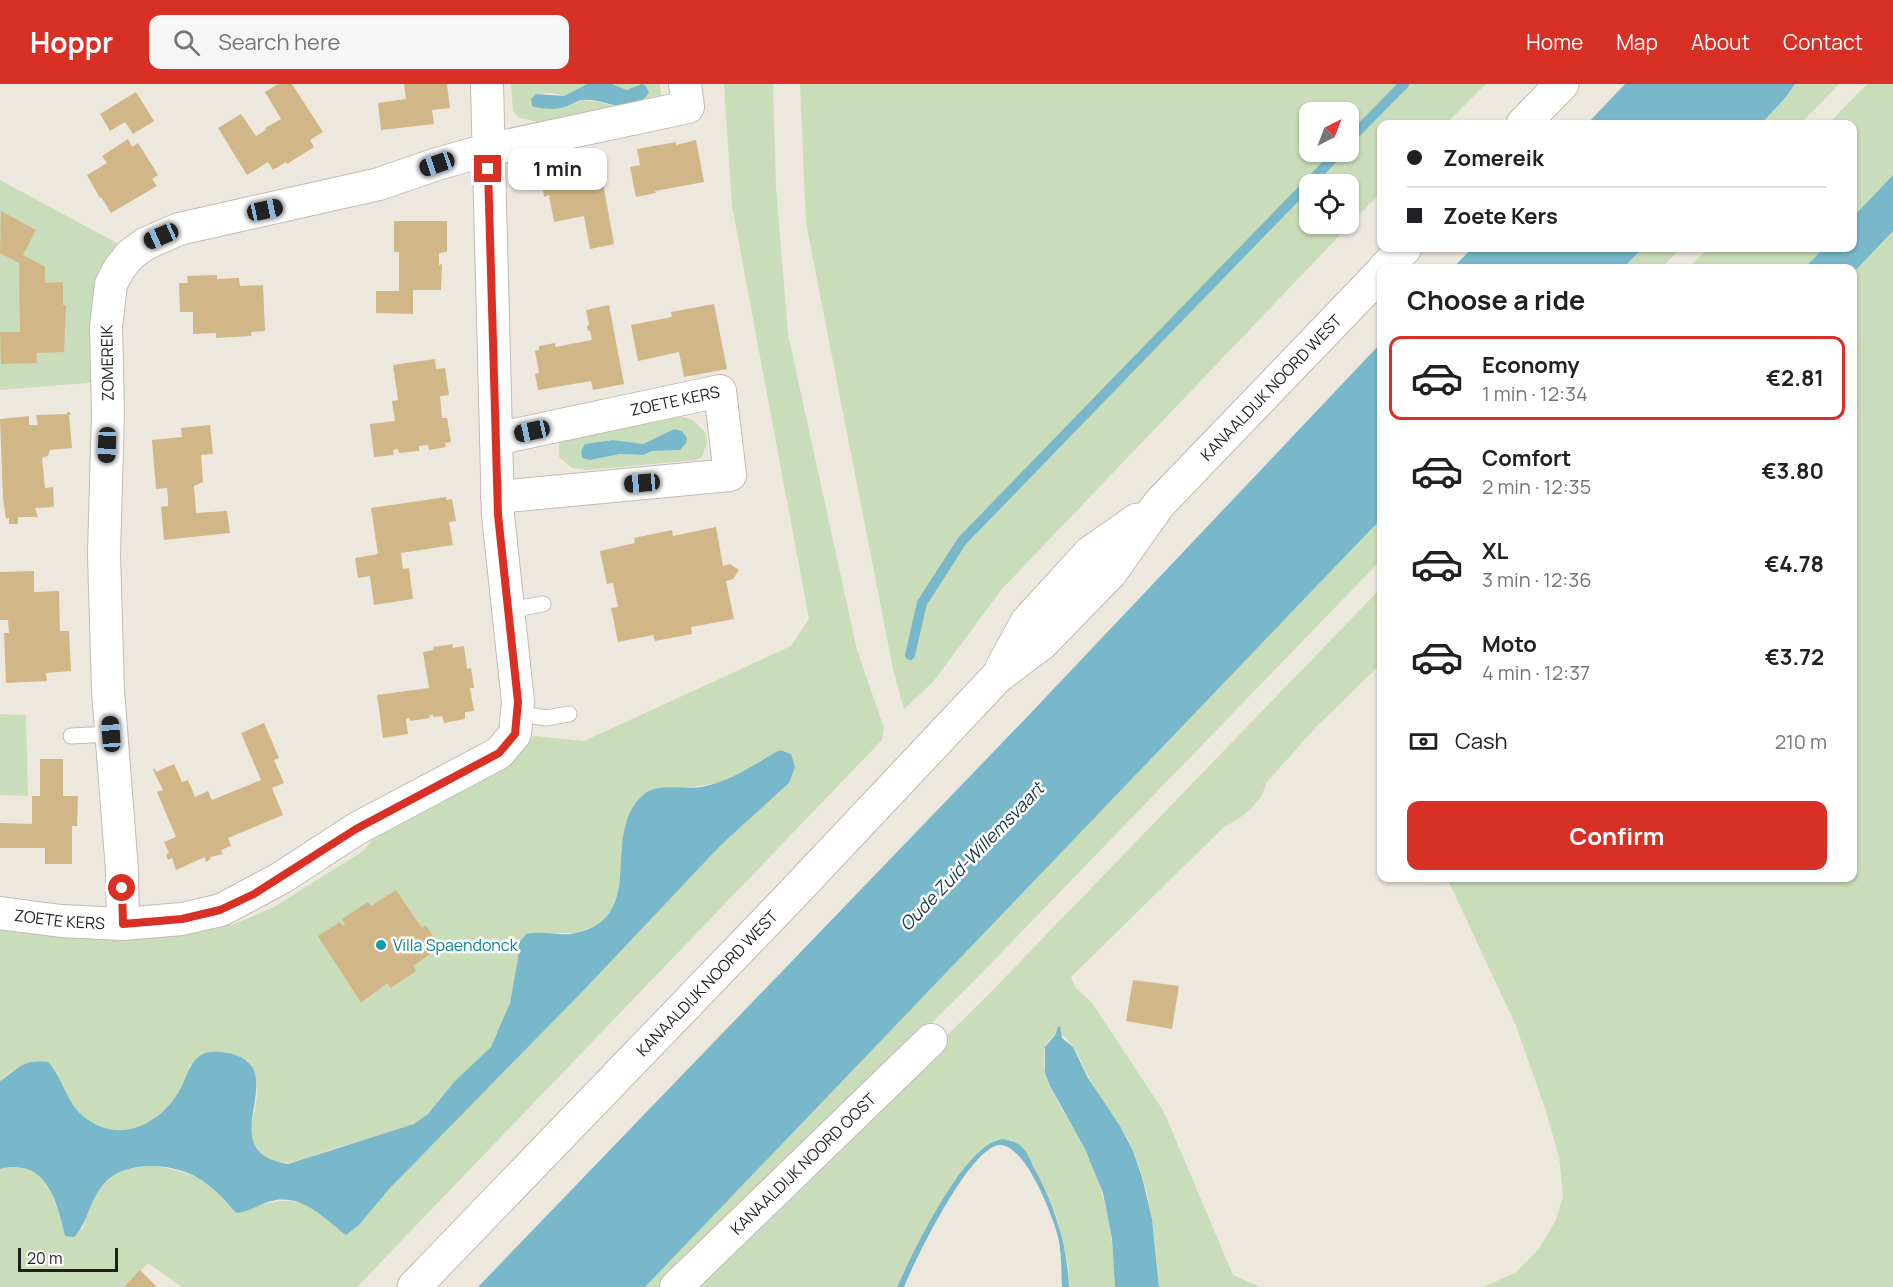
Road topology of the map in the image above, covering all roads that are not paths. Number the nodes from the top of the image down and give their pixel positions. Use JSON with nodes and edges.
{"nodes":[{"id":1,"x":486,"y":84,"type":"edge"},
{"id":2,"x":685,"y":84,"type":"edge"},
{"id":3,"x":1562,"y":84,"type":"edge"},
{"id":4,"x":1527,"y":120,"type":"edge"},
{"id":5,"x":488,"y":150,"type":"junction"},
{"id":6,"x":1401,"y":252,"type":"edge"},
{"id":7,"x":1389,"y":264,"type":"edge"},
{"id":8,"x":1377,"y":277,"type":"edge"},
{"id":9,"x":496,"y":439,"type":"junction"},
{"id":10,"x":498,"y":497,"type":"junction"},
{"id":11,"x":543,"y":604,"type":"dead end"},
{"id":12,"x":509,"y":610,"type":"junction"},
{"id":13,"x":517,"y":713,"type":"junction"},
{"id":14,"x":569,"y":714,"type":"dead end"},
{"id":15,"x":111,"y":734,"type":"junction"},
{"id":16,"x":71,"y":736,"type":"dead end"},
{"id":17,"x":0,"y":913,"type":"edge"},
{"id":18,"x":123,"y":924,"type":"junction"},
{"id":19,"x":931,"y":1040,"type":"dead end"},
{"id":20,"x":414,"y":1287,"type":"edge"},
{"id":21,"x":676,"y":1287,"type":"edge"}],
"edges":[{"from":1,"to":5,"type":"street","name":"ZOETE KERS"},
{"from":2,"to":5,"type":"street"},
{"from":3,"to":4,"type":"main road"},
{"from":5,"to":9,"type":"street","name":"ZOETE KERS"},
{"from":5,"to":15,"type":"street","name":"ZOMEREIK"},
{"from":6,"to":7,"type":"main road"},
{"from":8,"to":20,"type":"main road","name":"KANAALDIJK NOORD WEST"},
{"from":9,"to":10,"type":"street","name":"ZOETE KERS"},
{"from":9,"to":10,"type":"street","name":"ZOETE KERS"},
{"from":10,"to":12,"type":"street","name":"ZOETE KERS"},
{"from":11,"to":12,"type":"lane"},
{"from":12,"to":13,"type":"street","name":"ZOETE KERS"},
{"from":13,"to":14,"type":"lane"},
{"from":13,"to":18,"type":"street","name":"ZOETE KERS"},
{"from":15,"to":16,"type":"lane"},
{"from":15,"to":18,"type":"street","name":"ZOMEREIK"},
{"from":17,"to":18,"type":"street","name":"ZOETE KERS"},
{"from":19,"to":21,"type":"street","name":"KANAALDIJK NOORD OOST"}]}
